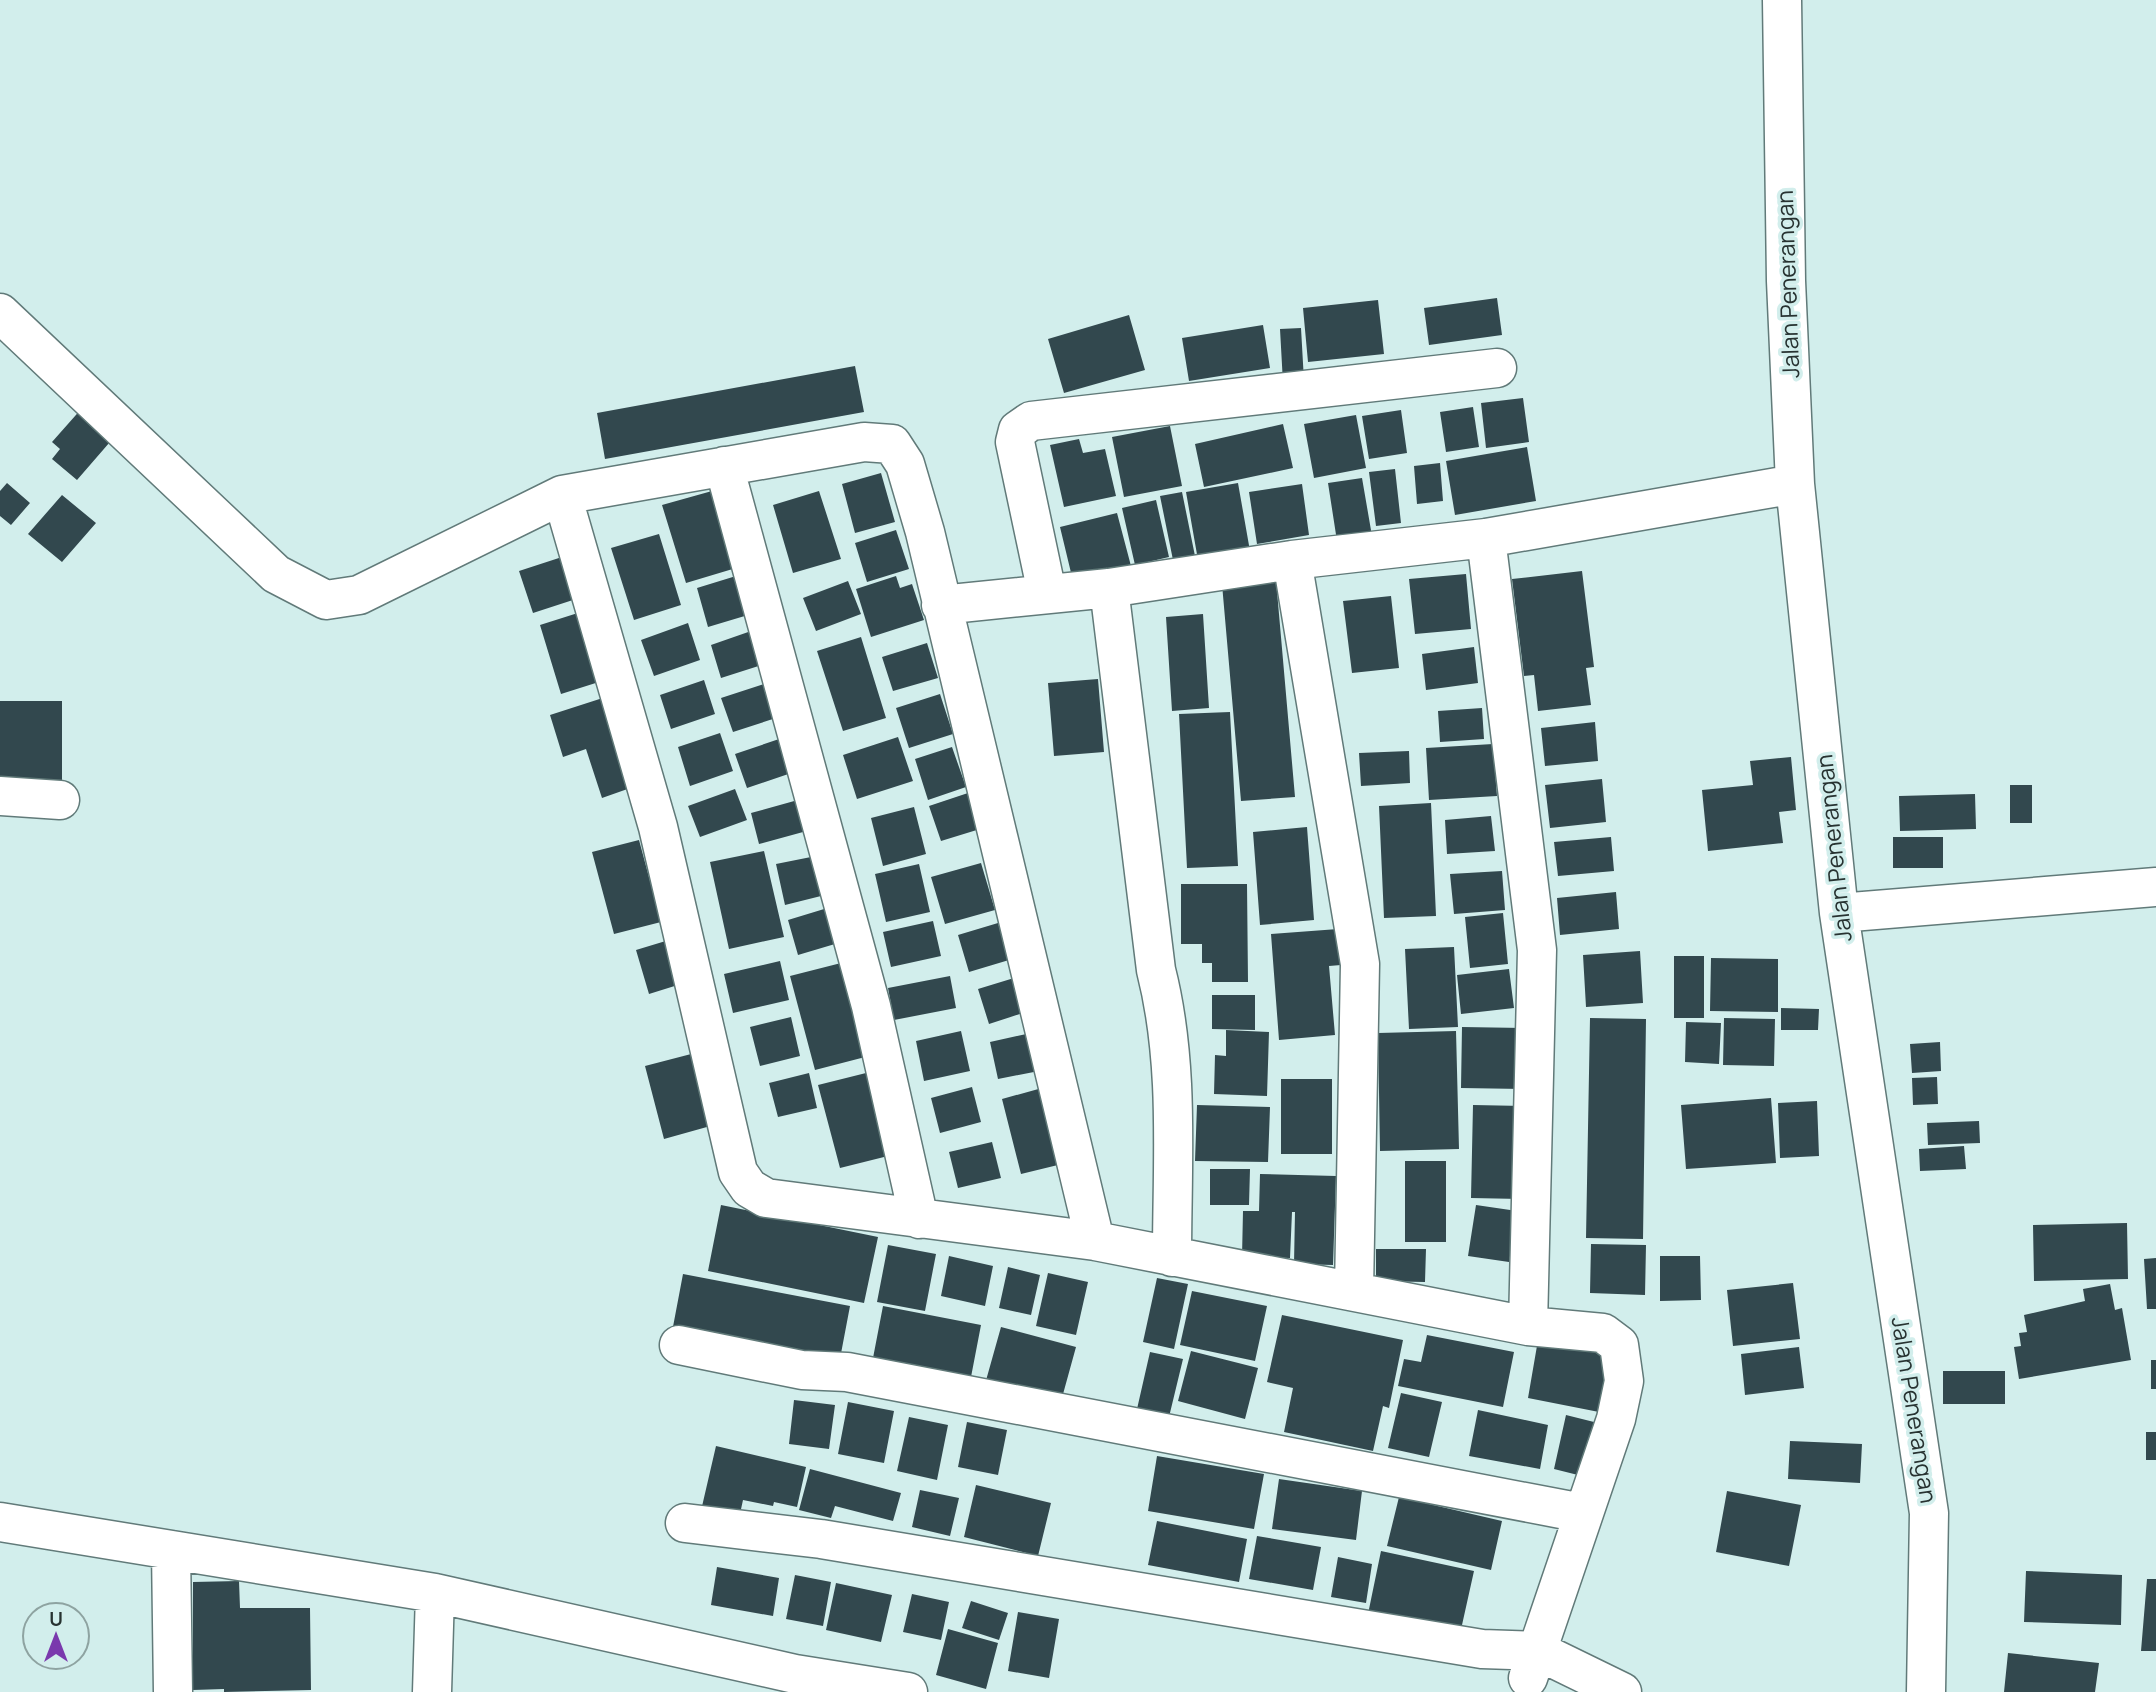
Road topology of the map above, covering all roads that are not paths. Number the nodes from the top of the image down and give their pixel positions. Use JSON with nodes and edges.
{"nodes":[{"id":1,"x":1782,"y":0,"type":"edge"},
{"id":2,"x":0,"y":313,"type":"edge"},
{"id":3,"x":1497,"y":368,"type":"dead end"},
{"id":4,"x":724,"y":466,"type":"junction"},
{"id":5,"x":1795,"y":485,"type":"junction"},
{"id":6,"x":562,"y":495,"type":"junction"},
{"id":7,"x":1486,"y":538,"type":"junction"},
{"id":8,"x":1292,"y":560,"type":"junction"},
{"id":9,"x":1109,"y":588,"type":"junction"},
{"id":10,"x":1046,"y":593,"type":"junction"},
{"id":11,"x":941,"y":605,"type":"junction"},
{"id":12,"x":0,"y":796,"type":"edge"},
{"id":13,"x":60,"y":800,"type":"dead end"},
{"id":14,"x":2156,"y":887,"type":"edge"},
{"id":15,"x":1839,"y":914,"type":"junction"},
{"id":16,"x":919,"y":1219,"type":"junction"},
{"id":17,"x":1095,"y":1241,"type":"junction"},
{"id":18,"x":1172,"y":1257,"type":"junction"},
{"id":19,"x":1353,"y":1291,"type":"junction"},
{"id":20,"x":1528,"y":1326,"type":"junction"},
{"id":21,"x":680,"y":1345,"type":"dead end"},
{"id":22,"x":1582,"y":1513,"type":"junction"},
{"id":23,"x":0,"y":1522,"type":"edge"},
{"id":24,"x":685,"y":1523,"type":"dead end"},
{"id":25,"x":171,"y":1550,"type":"junction"},
{"id":26,"x":435,"y":1593,"type":"junction"},
{"id":27,"x":1541,"y":1674,"type":"edge"},
{"id":28,"x":173,"y":1692,"type":"edge"},
{"id":29,"x":432,"y":1692,"type":"edge"},
{"id":30,"x":908,"y":1692,"type":"edge"},
{"id":31,"x":1622,"y":1692,"type":"edge"},
{"id":32,"x":1926,"y":1692,"type":"edge"}],
"edges":[{"from":1,"to":5,"type":"street","name":"Jalan Penerangan"},
{"from":2,"to":6,"type":"street"},
{"from":3,"to":10,"type":"street"},
{"from":4,"to":6,"type":"street"},
{"from":4,"to":11,"type":"street"},
{"from":4,"to":16,"type":"street"},
{"from":5,"to":7,"type":"street"},
{"from":5,"to":15,"type":"street","name":"Jalan Penerangan"},
{"from":6,"to":16,"type":"street"},
{"from":7,"to":8,"type":"street"},
{"from":7,"to":20,"type":"street"},
{"from":8,"to":9,"type":"street"},
{"from":8,"to":19,"type":"street"},
{"from":9,"to":10,"type":"street"},
{"from":9,"to":18,"type":"street"},
{"from":10,"to":11,"type":"street"},
{"from":11,"to":17,"type":"street"},
{"from":12,"to":13,"type":"street"},
{"from":14,"to":15,"type":"street"},
{"from":15,"to":32,"type":"street","name":"Jalan Penerangan"},
{"from":16,"to":17,"type":"street"},
{"from":17,"to":18,"type":"street"},
{"from":18,"to":19,"type":"street"},
{"from":19,"to":20,"type":"street"},
{"from":20,"to":22,"type":"street"},
{"from":21,"to":22,"type":"street"},
{"from":22,"to":27,"type":"street"},
{"from":23,"to":25,"type":"street"},
{"from":24,"to":27,"type":"street"},
{"from":25,"to":26,"type":"street"},
{"from":25,"to":28,"type":"street"},
{"from":26,"to":29,"type":"street"},
{"from":26,"to":30,"type":"street"},
{"from":27,"to":31,"type":"street"}]}
